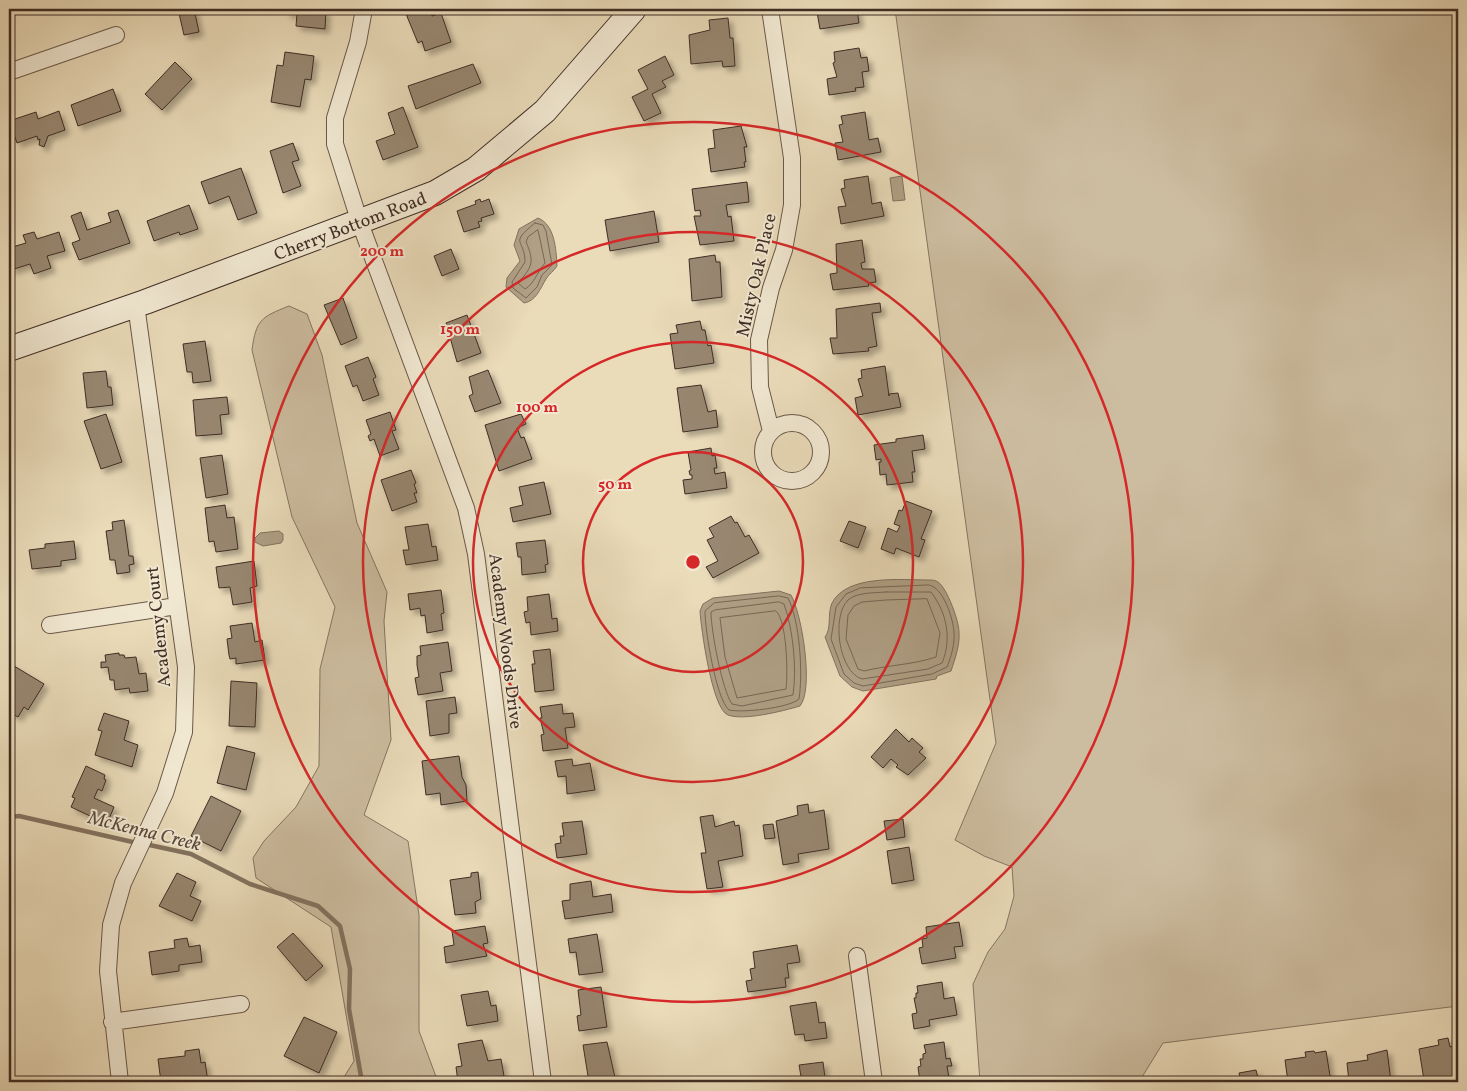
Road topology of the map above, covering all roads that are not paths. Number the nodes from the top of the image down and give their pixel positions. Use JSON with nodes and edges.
{"nodes":[{"id":1,"x":364,"y":9,"type":"edge"},
{"id":2,"x":634,"y":9,"type":"edge"},
{"id":3,"x":770,"y":9,"type":"edge"},
{"id":4,"x":116,"y":35,"type":"dead end"},
{"id":5,"x":9,"y":72,"type":"edge"},
{"id":6,"x":360,"y":223,"type":"junction"},
{"id":7,"x":136,"y":305,"type":"junction"},
{"id":8,"x":9,"y":349,"type":"edge"},
{"id":9,"x":771,"y":431,"type":"dead end"},
{"id":10,"x":177,"y":606,"type":"junction"},
{"id":11,"x":50,"y":625,"type":"dead end"},
{"id":12,"x":857,"y":956,"type":"dead end"},
{"id":13,"x":241,"y":1004,"type":"dead end"},
{"id":14,"x":112,"y":1022,"type":"junction"},
{"id":15,"x":120,"y":1082,"type":"edge"},
{"id":16,"x":543,"y":1082,"type":"edge"},
{"id":17,"x":874,"y":1082,"type":"edge"}],
"edges":[{"from":1,"to":6,"type":"street","name":"Academy Woods Drive"},
{"from":2,"to":6,"type":"main road","name":"Cherry Bottom Road"},
{"from":3,"to":9,"type":"street","name":"Misty Oak Place"},
{"from":4,"to":5,"type":"street"},
{"from":6,"to":7,"type":"main road","name":"Cherry Bottom Road"},
{"from":6,"to":16,"type":"street","name":"Academy Woods Drive"},
{"from":7,"to":8,"type":"main road","name":"Cherry Bottom Road"},
{"from":7,"to":10,"type":"street","name":"Academy Court"},
{"from":10,"to":11,"type":"street"},
{"from":10,"to":14,"type":"street","name":"Academy Court"},
{"from":12,"to":17,"type":"street"},
{"from":13,"to":14,"type":"street"},
{"from":14,"to":15,"type":"street","name":"Academy Court"}]}
